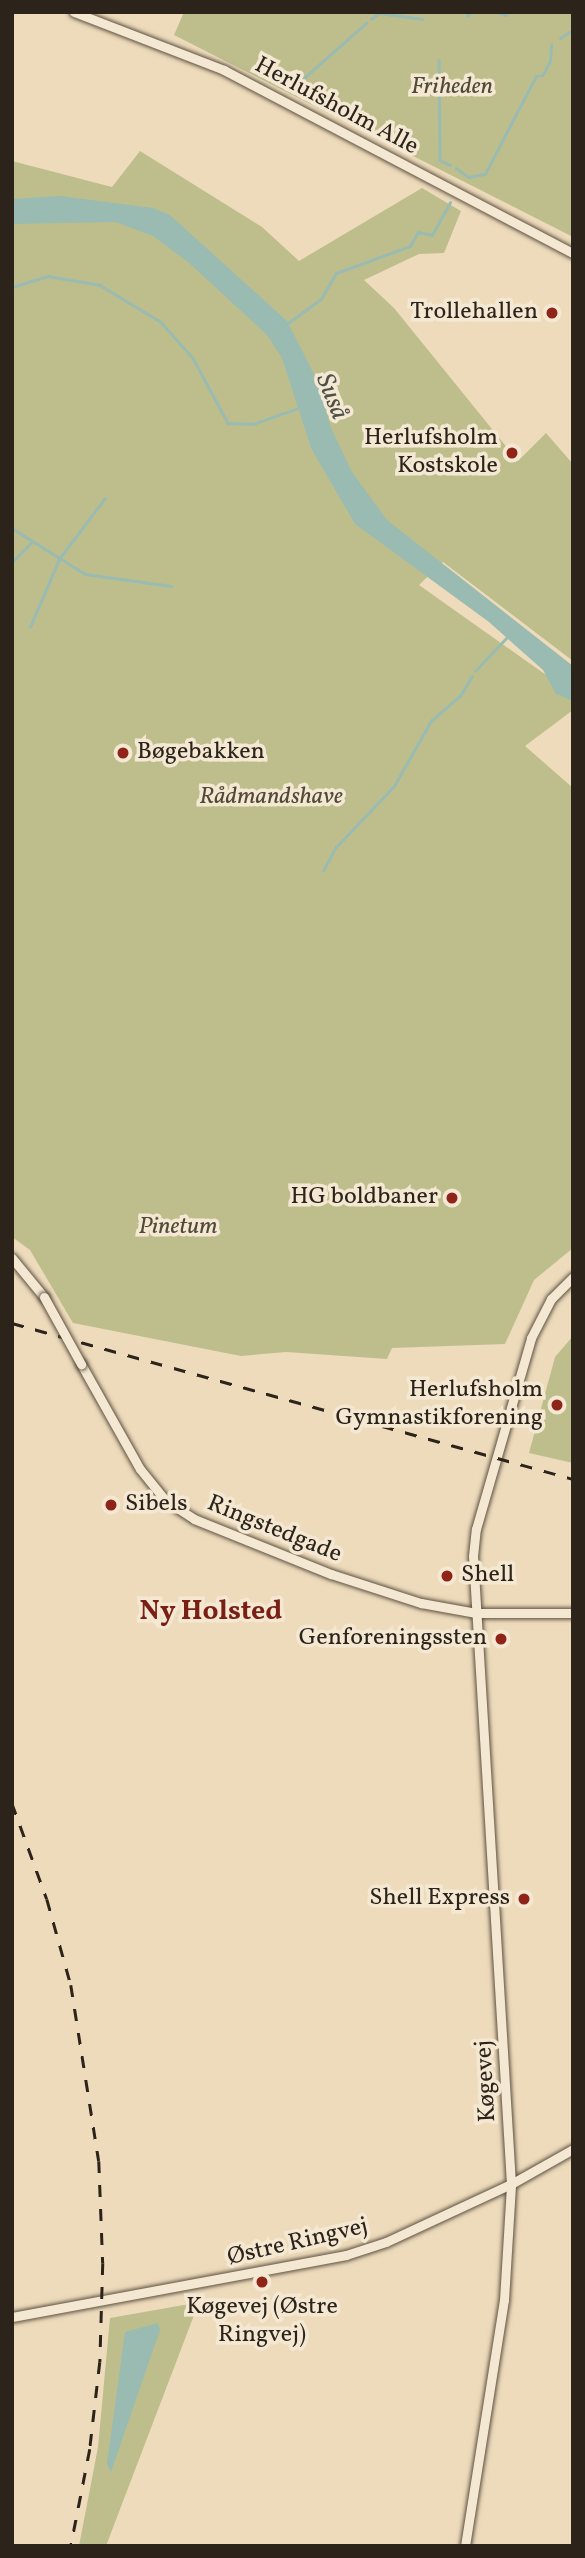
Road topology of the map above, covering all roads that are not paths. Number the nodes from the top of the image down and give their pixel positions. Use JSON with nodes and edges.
{"nodes":[{"id":1,"x":74,"y":12,"type":"edge"},
{"id":2,"x":573,"y":253,"type":"edge"},
{"id":3,"x":12,"y":1258,"type":"edge"},
{"id":4,"x":573,"y":1277,"type":"edge"},
{"id":5,"x":476,"y":1613,"type":"junction"},
{"id":6,"x":573,"y":1613,"type":"edge"},
{"id":7,"x":573,"y":2149,"type":"edge"},
{"id":8,"x":511,"y":2184,"type":"junction"},
{"id":9,"x":12,"y":2317,"type":"edge"},
{"id":10,"x":465,"y":2546,"type":"edge"}],
"edges":[{"from":1,"to":2,"type":"street","name":"Herlufsholm Alle"},
{"from":3,"to":5,"type":"street","name":"Ringstedgade","bridge":true},
{"from":4,"to":5,"type":"street"},
{"from":5,"to":6,"type":"street","name":"Ringstedgade"},
{"from":5,"to":8,"type":"street","name":"Køgevej"},
{"from":7,"to":8,"type":"street","name":"Østre Ringvej"},
{"from":8,"to":9,"type":"street","name":"Østre Ringvej"},
{"from":8,"to":10,"type":"street","name":"Køgevej"}]}
